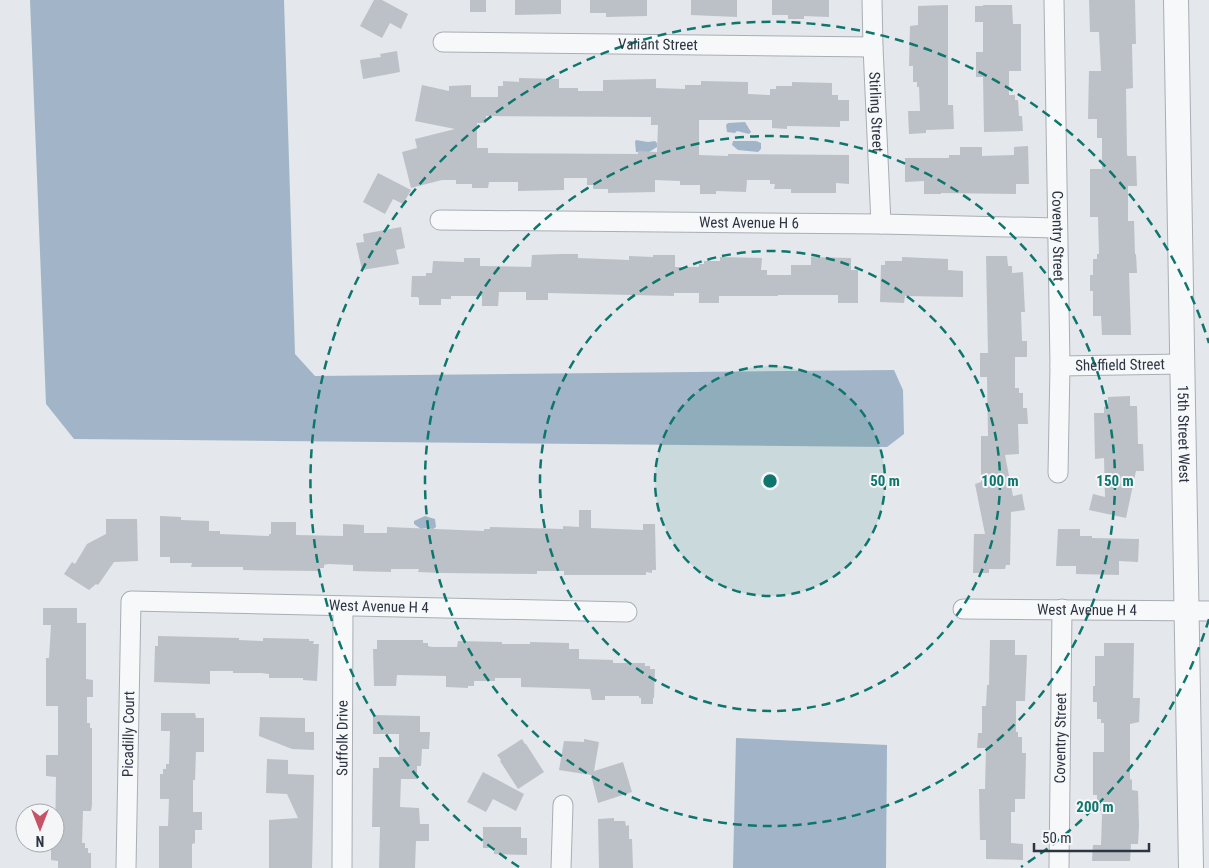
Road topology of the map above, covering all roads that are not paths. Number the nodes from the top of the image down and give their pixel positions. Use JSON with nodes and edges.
{"nodes":[{"id":1,"x":872,"y":0,"type":"edge"},
{"id":2,"x":1054,"y":0,"type":"edge"},
{"id":3,"x":1176,"y":0,"type":"edge"},
{"id":4,"x":443,"y":42,"type":"dead end"},
{"id":5,"x":873,"y":48,"type":"junction"},
{"id":6,"x":440,"y":220,"type":"dead end"},
{"id":7,"x":881,"y":224,"type":"junction"},
{"id":8,"x":1056,"y":228,"type":"junction"},
{"id":9,"x":1181,"y":364,"type":"junction"},
{"id":10,"x":1060,"y":366,"type":"junction"},
{"id":11,"x":1058,"y":473,"type":"dead end"},
{"id":12,"x":131,"y":602,"type":"joint"},
{"id":13,"x":343,"y":607,"type":"junction"},
{"id":14,"x":963,"y":609,"type":"dead end"},
{"id":15,"x":1062,"y":609,"type":"junction"},
{"id":16,"x":1198,"y":611,"type":"edge"},
{"id":17,"x":627,"y":612,"type":"dead end"},
{"id":18,"x":563,"y":804,"type":"dead end"},
{"id":19,"x":126,"y":868,"type":"edge"},
{"id":20,"x":342,"y":868,"type":"edge"},
{"id":21,"x":561,"y":868,"type":"edge"},
{"id":22,"x":1060,"y":868,"type":"edge"},
{"id":23,"x":1191,"y":868,"type":"edge"}],
"edges":[{"from":1,"to":5,"type":"street","name":"Stirling Street"},
{"from":2,"to":8,"type":"street","name":"Coventry Street"},
{"from":3,"to":9,"type":"street","name":"15th Street West"},
{"from":4,"to":5,"type":"street","name":"Valiant Street"},
{"from":5,"to":7,"type":"street","name":"Stirling Street"},
{"from":6,"to":7,"type":"street","name":"West Avenue H 6"},
{"from":7,"to":8,"type":"street","name":"West Avenue H 6"},
{"from":8,"to":10,"type":"street","name":"Coventry Street"},
{"from":9,"to":10,"type":"street","name":"Sheffield Street"},
{"from":9,"to":16,"type":"street","name":"15th Street West"},
{"from":10,"to":11,"type":"street","name":"Coventry Street"},
{"from":12,"to":13,"type":"street","name":"West Avenue H 4"},
{"from":12,"to":19,"type":"street","name":"Picadilly Court"},
{"from":13,"to":17,"type":"street","name":"West Avenue H 4"},
{"from":13,"to":20,"type":"street","name":"Suffolk Drive"},
{"from":14,"to":15,"type":"street","name":"West Avenue H 4"},
{"from":15,"to":16,"type":"street","name":"West Avenue H 4"},
{"from":15,"to":22,"type":"street","name":"Coventry Street"},
{"from":16,"to":23,"type":"street","name":"15th Street West"},
{"from":18,"to":21,"type":"street"}]}
